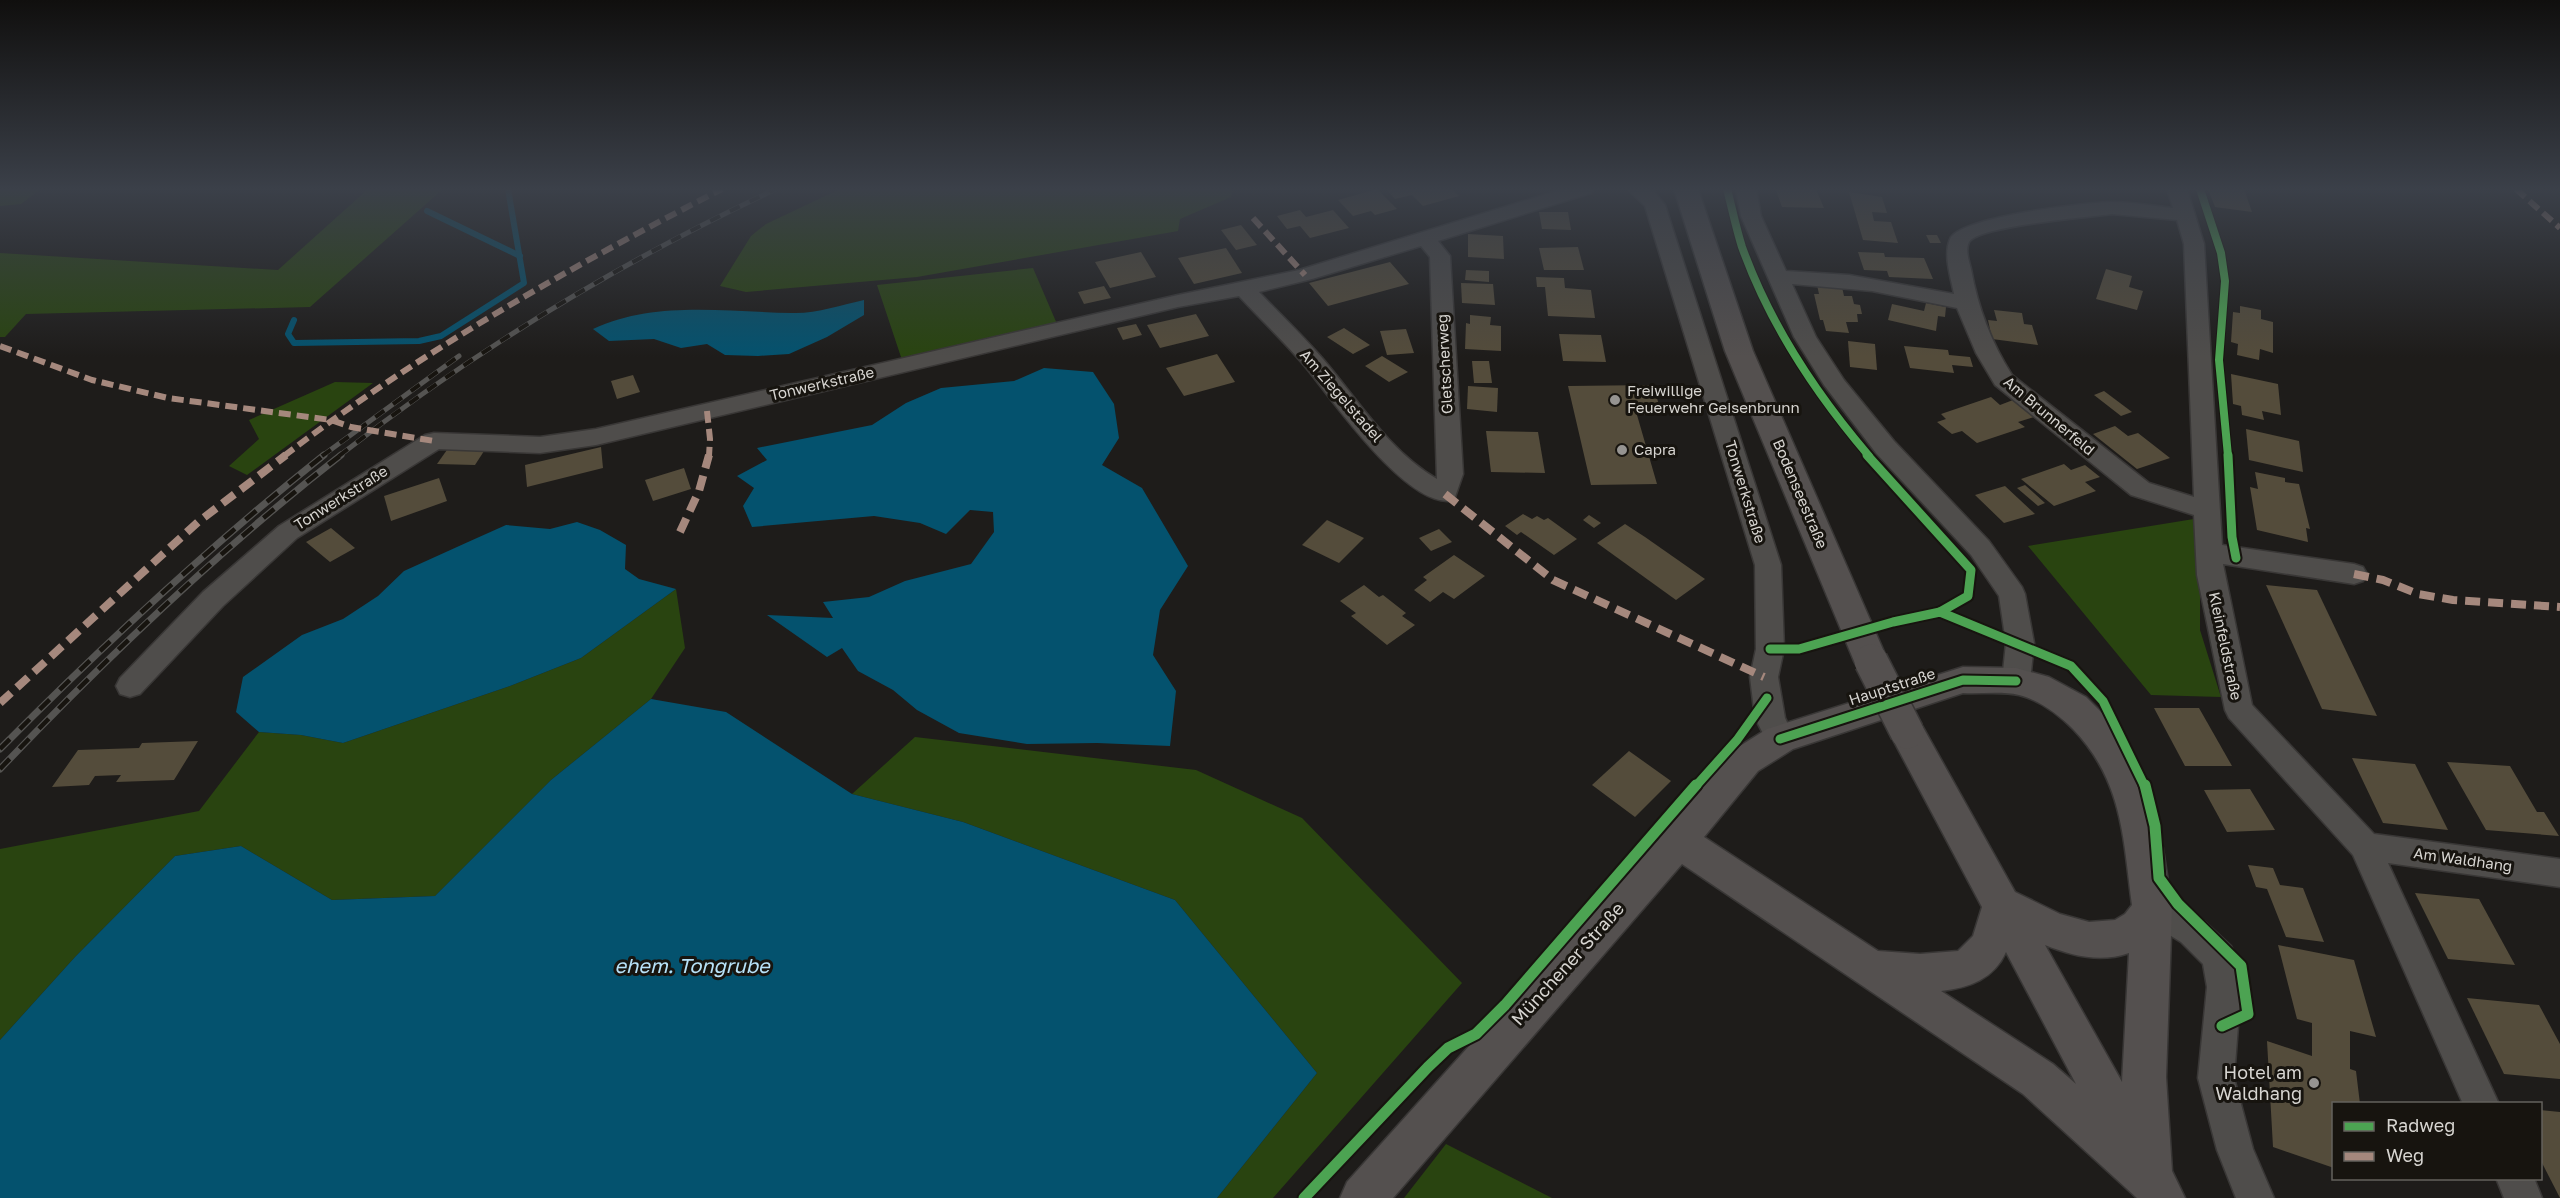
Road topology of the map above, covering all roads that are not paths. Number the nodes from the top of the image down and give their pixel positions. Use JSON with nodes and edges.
{"nodes":[{"id":1,"x":1406,"y":245,"type":"edge"},
{"id":2,"x":1431,"y":245,"type":"edge"},
{"id":3,"x":1668,"y":245,"type":"edge"},
{"id":4,"x":1704,"y":245,"type":"edge"},
{"id":5,"x":1764,"y":245,"type":"edge"},
{"id":6,"x":1959,"y":245,"type":"edge"},
{"id":7,"x":2194,"y":245,"type":"edge"},
{"id":8,"x":1778,"y":277,"type":"junction"},
{"id":9,"x":1244,"y":289,"type":"junction"},
{"id":10,"x":1966,"y":303,"type":"junction"},
{"id":11,"x":1445,"y":494,"type":"joint"},
{"id":12,"x":2207,"y":508,"type":"junction"},
{"id":13,"x":2210,"y":553,"type":"junction"},
{"id":14,"x":2354,"y":574,"type":"dead end"},
{"id":15,"x":2016,"y":681,"type":"junction"},
{"id":16,"x":130,"y":686,"type":"dead end"},
{"id":17,"x":1780,"y":739,"type":"junction"},
{"id":18,"x":1678,"y":841,"type":"junction"},
{"id":19,"x":2366,"y":846,"type":"junction"},
{"id":20,"x":2560,"y":873,"type":"edge"},
{"id":21,"x":2003,"y":905,"type":"junction"},
{"id":22,"x":2152,"y":907,"type":"junction"},
{"id":23,"x":1875,"y":969,"type":"junction"},
{"id":24,"x":2480,"y":1102,"type":"edge"},
{"id":25,"x":2515,"y":1180,"type":"edge"},
{"id":26,"x":2156,"y":1188,"type":"edge"},
{"id":27,"x":1363,"y":1198,"type":"edge"},
{"id":28,"x":2255,"y":1198,"type":"edge"},
{"id":29,"x":2523,"y":1198,"type":"edge"}],
"edges":[{"from":1,"to":9,"type":"street","name":"Tonwerkstraße"},
{"from":2,"to":11,"type":"street","name":"Gletscherweg"},
{"from":3,"to":17,"type":"street","name":"Tonwerkstraße"},
{"from":4,"to":21,"type":"main road","name":"Bodenseestraße","bridge":true},
{"from":5,"to":8,"type":"street"},
{"from":6,"to":10,"type":"street","name":"Am Brunnerfeld"},
{"from":7,"to":12,"type":"street","name":"Kleinfeldstraße"},
{"from":8,"to":10,"type":"street"},
{"from":8,"to":15,"type":"street"},
{"from":9,"to":11,"type":"street","name":"Am Ziegelstadel"},
{"from":9,"to":16,"type":"street","name":"Tonwerkstraße"},
{"from":10,"to":12,"type":"street","name":"Am Brunnerfeld"},
{"from":12,"to":13,"type":"street","name":"Kleinfeldstraße"},
{"from":13,"to":14,"type":"street"},
{"from":13,"to":19,"type":"street","name":"Kleinfeldstraße"},
{"from":15,"to":17,"type":"main road","name":"Hauptstraße"},
{"from":15,"to":22,"type":"main road","name":"Hauptstraße"},
{"from":17,"to":18,"type":"main road","name":"Münchener Straße"},
{"from":18,"to":23,"type":"main road"},
{"from":18,"to":27,"type":"main road","name":"Münchener Straße"},
{"from":19,"to":20,"type":"street","name":"Am Waldhang"},
{"from":19,"to":24,"type":"street","name":"Kleinfeldstraße"},
{"from":21,"to":22,"type":"main road"},
{"from":21,"to":23,"type":"main road"},
{"from":21,"to":26,"type":"main road","name":"Bodenseestraße"},
{"from":22,"to":26,"type":"main road","name":"Hauptstraße"},
{"from":22,"to":28,"type":"street"},
{"from":23,"to":26,"type":"main road"},
{"from":25,"to":29,"type":"street"}]}
